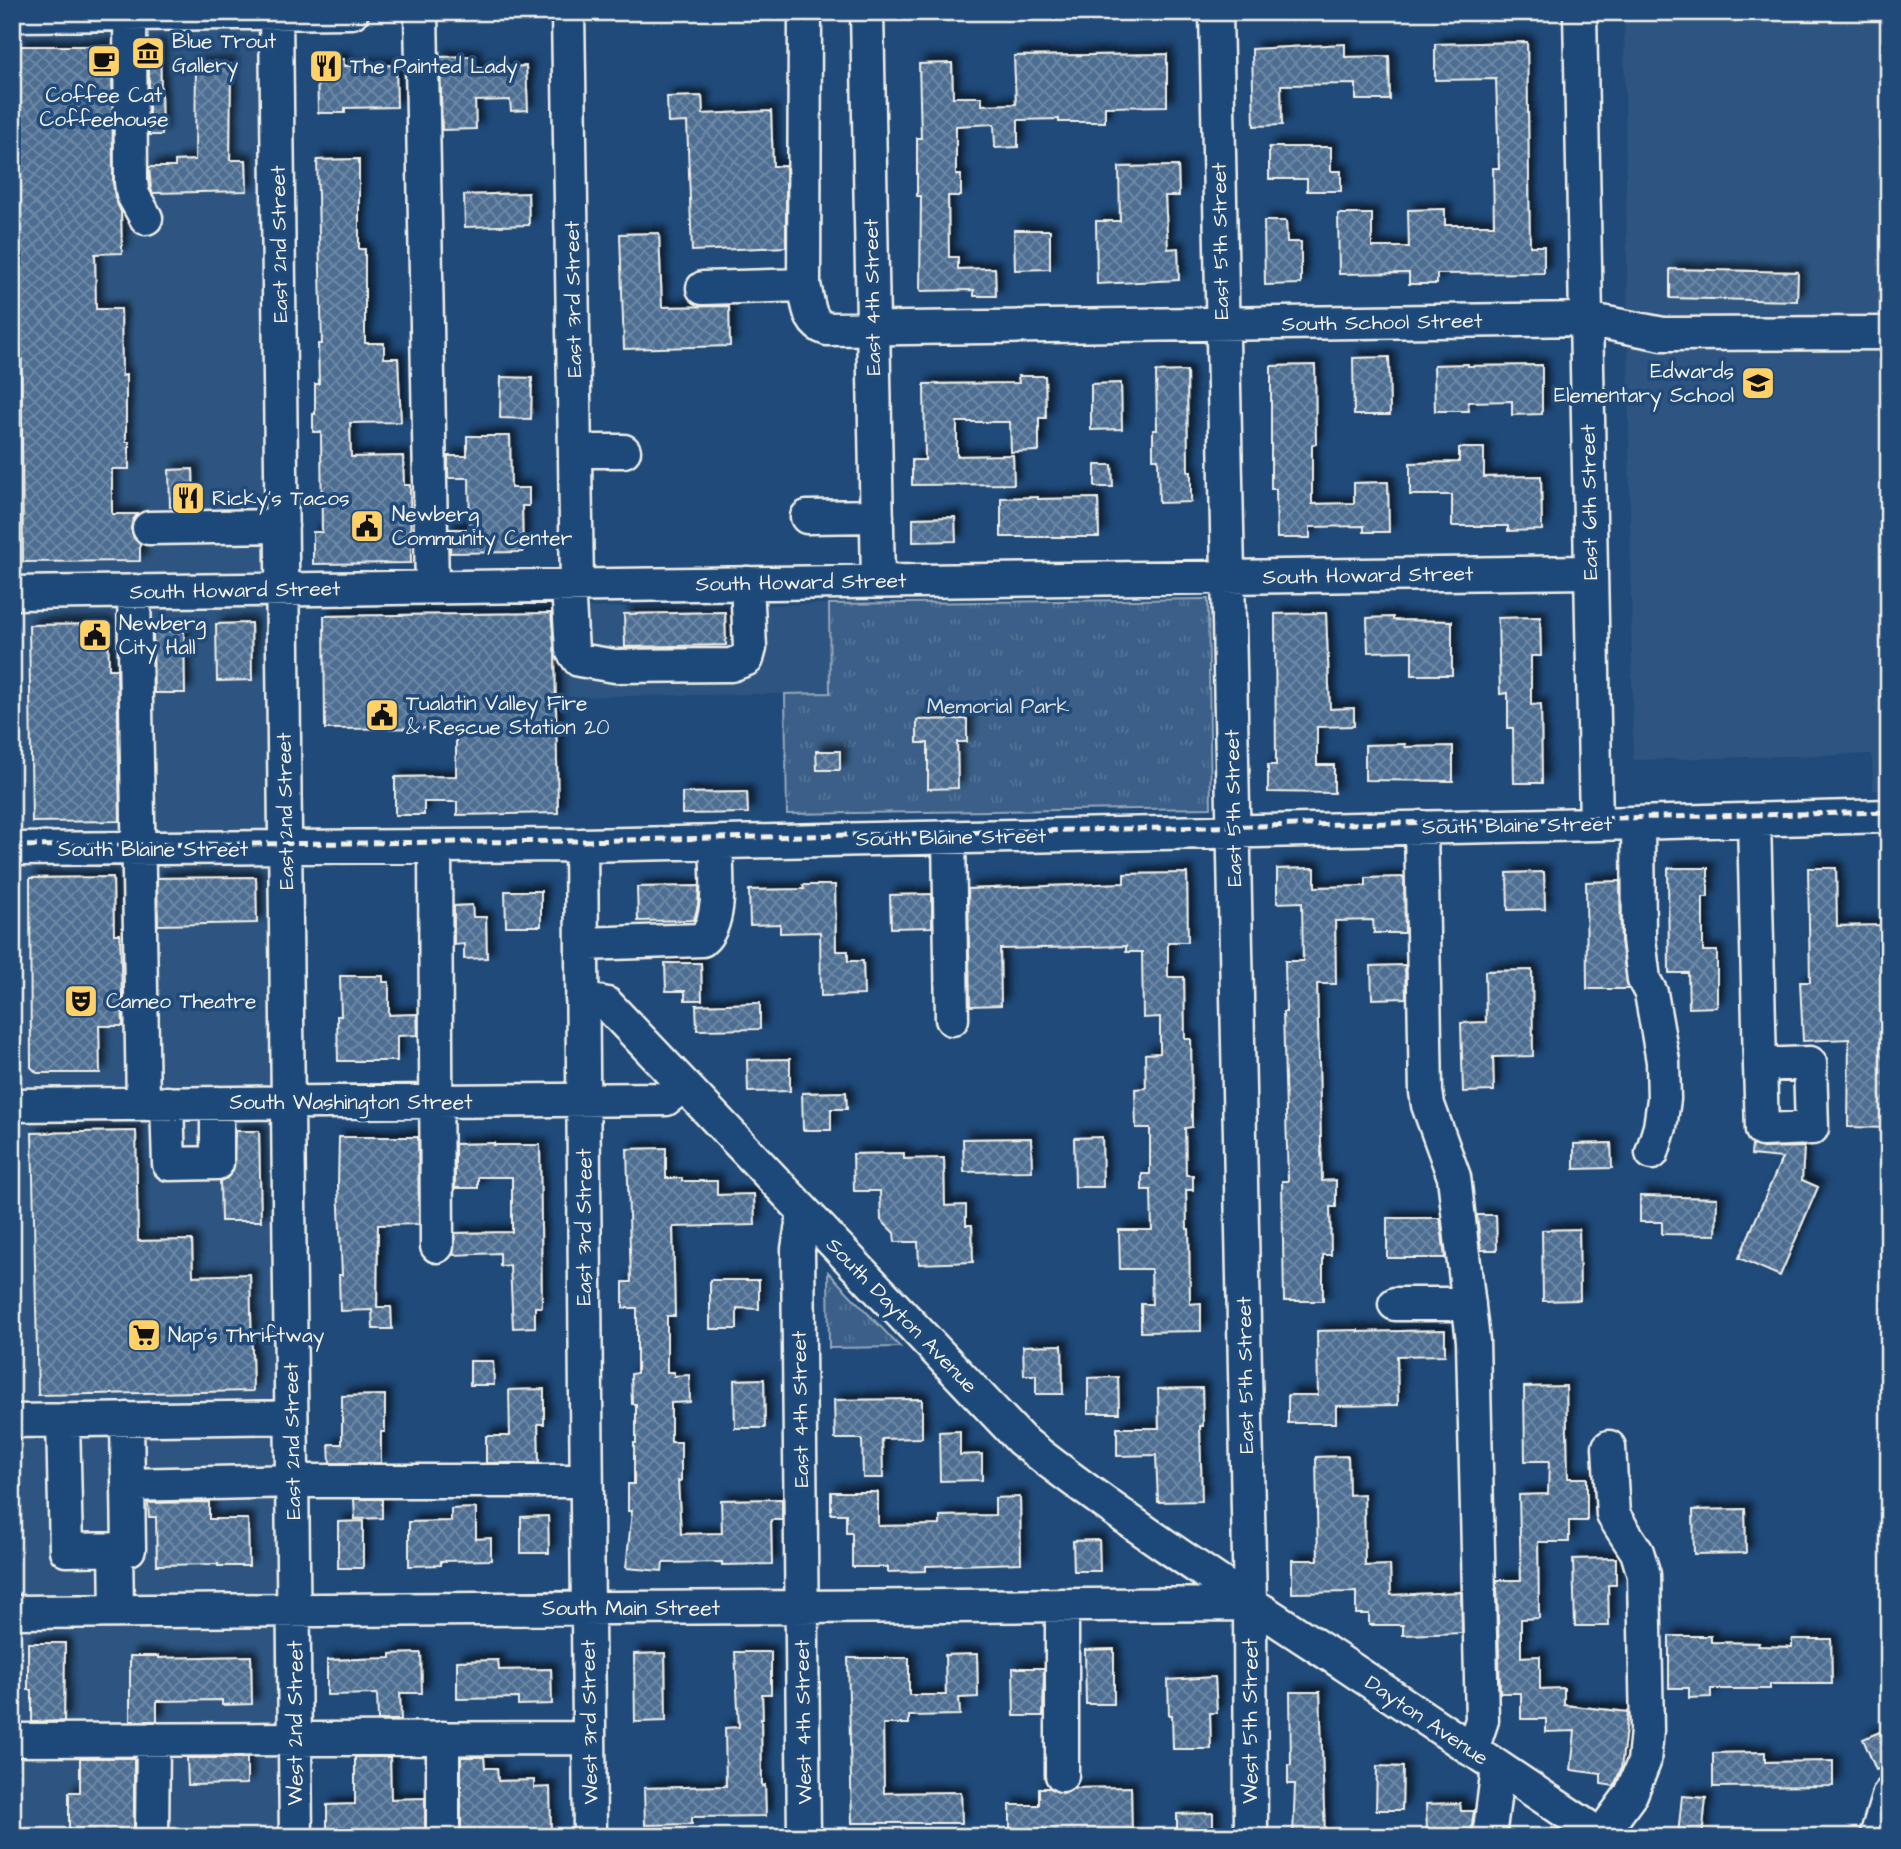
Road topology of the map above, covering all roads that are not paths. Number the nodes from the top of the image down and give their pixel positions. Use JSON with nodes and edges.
{"nodes":[{"id":1,"x":352,"y":12,"type":"edge"},
{"id":2,"x":421,"y":12,"type":"edge"},
{"id":3,"x":568,"y":12,"type":"edge"},
{"id":4,"x":804,"y":12,"type":"edge"},
{"id":5,"x":867,"y":12,"type":"edge"},
{"id":6,"x":1216,"y":12,"type":"edge"},
{"id":7,"x":1580,"y":12,"type":"edge"},
{"id":8,"x":130,"y":13,"type":"edge"},
{"id":9,"x":276,"y":13,"type":"edge"},
{"id":10,"x":12,"y":15,"type":"edge"},
{"id":11,"x":146,"y":218,"type":"dead end"},
{"id":12,"x":804,"y":285,"type":"junction"},
{"id":13,"x":703,"y":288,"type":"dead end"},
{"id":14,"x":1586,"y":319,"type":"junction"},
{"id":15,"x":1222,"y":324,"type":"junction"},
{"id":16,"x":873,"y":329,"type":"junction"},
{"id":17,"x":1889,"y":333,"type":"edge"},
{"id":18,"x":575,"y":451,"type":"junction"},
{"id":19,"x":624,"y":451,"type":"dead end"},
{"id":20,"x":877,"y":516,"type":"junction"},
{"id":21,"x":807,"y":517,"type":"dead end"},
{"id":22,"x":282,"y":526,"type":"junction"},
{"id":23,"x":149,"y":528,"type":"dead end"},
{"id":24,"x":1591,"y":572,"type":"junction"},
{"id":25,"x":1229,"y":577,"type":"junction"},
{"id":26,"x":878,"y":582,"type":"junction"},
{"id":27,"x":747,"y":583,"type":"junction"},
{"id":28,"x":573,"y":586,"type":"junction"},
{"id":29,"x":432,"y":587,"type":"junction"},
{"id":30,"x":283,"y":589,"type":"junction"},
{"id":31,"x":134,"y":592,"type":"junction"},
{"id":32,"x":12,"y":593,"type":"edge"},
{"id":33,"x":1889,"y":816,"type":"edge"},
{"id":34,"x":1754,"y":820,"type":"junction"},
{"id":35,"x":1646,"y":823,"type":"junction"},
{"id":36,"x":1596,"y":824,"type":"junction"},
{"id":37,"x":1421,"y":827,"type":"junction"},
{"id":38,"x":1234,"y":831,"type":"junction"},
{"id":39,"x":949,"y":837,"type":"junction"},
{"id":40,"x":716,"y":842,"type":"junction"},
{"id":41,"x":581,"y":845,"type":"junction"},
{"id":42,"x":435,"y":846,"type":"junction"},
{"id":43,"x":286,"y":848,"type":"junction"},
{"id":44,"x":12,"y":849,"type":"edge"},
{"id":45,"x":138,"y":849,"type":"junction"},
{"id":46,"x":582,"y":944,"type":"junction"},
{"id":47,"x":582,"y":999,"type":"junction"},
{"id":48,"x":952,"y":1019,"type":"dead end"},
{"id":49,"x":1760,"y":1065,"type":"dead end"},
{"id":50,"x":684,"y":1085,"type":"junction"},
{"id":51,"x":583,"y":1100,"type":"junction"},
{"id":52,"x":436,"y":1101,"type":"junction"},
{"id":53,"x":288,"y":1102,"type":"junction"},
{"id":54,"x":155,"y":1103,"type":"junction"},
{"id":55,"x":217,"y":1103,"type":"junction"},
{"id":56,"x":12,"y":1105,"type":"edge"},
{"id":57,"x":1652,"y":1153,"type":"dead end"},
{"id":58,"x":803,"y":1212,"type":"junction"},
{"id":59,"x":437,"y":1245,"type":"dead end"},
{"id":60,"x":1395,"y":1304,"type":"dead end"},
{"id":61,"x":1469,"y":1304,"type":"junction"},
{"id":62,"x":291,"y":1417,"type":"junction"},
{"id":63,"x":127,"y":1419,"type":"junction"},
{"id":64,"x":63,"y":1420,"type":"junction"},
{"id":65,"x":12,"y":1421,"type":"edge"},
{"id":66,"x":1609,"y":1447,"type":"dead end"},
{"id":67,"x":293,"y":1481,"type":"junction"},
{"id":68,"x":586,"y":1481,"type":"junction"},
{"id":69,"x":128,"y":1485,"type":"junction"},
{"id":70,"x":116,"y":1549,"type":"junction"},
{"id":71,"x":1250,"y":1604,"type":"junction"},
{"id":72,"x":1062,"y":1605,"type":"junction"},
{"id":73,"x":802,"y":1607,"type":"junction"},
{"id":74,"x":588,"y":1608,"type":"junction"},
{"id":75,"x":295,"y":1610,"type":"junction"},
{"id":76,"x":117,"y":1611,"type":"junction"},
{"id":77,"x":12,"y":1612,"type":"edge"},
{"id":78,"x":295,"y":1738,"type":"junction"},
{"id":79,"x":443,"y":1738,"type":"junction"},
{"id":80,"x":589,"y":1738,"type":"junction"},
{"id":81,"x":153,"y":1739,"type":"junction"},
{"id":82,"x":12,"y":1740,"type":"edge"},
{"id":83,"x":1472,"y":1750,"type":"junction"},
{"id":84,"x":1498,"y":1768,"type":"junction"},
{"id":85,"x":1062,"y":1775,"type":"dead end"},
{"id":86,"x":1889,"y":1794,"type":"edge"},
{"id":87,"x":1602,"y":1836,"type":"edge"},
{"id":88,"x":152,"y":1837,"type":"edge"},
{"id":89,"x":296,"y":1837,"type":"edge"},
{"id":90,"x":443,"y":1837,"type":"edge"},
{"id":91,"x":590,"y":1837,"type":"edge"},
{"id":92,"x":804,"y":1837,"type":"edge"},
{"id":93,"x":1251,"y":1837,"type":"edge"},
{"id":94,"x":1489,"y":1837,"type":"edge"},
{"id":95,"x":1876,"y":1837,"type":"edge"}],
"edges":[{"from":1,"to":9,"type":"street"},
{"from":2,"to":29,"type":"street"},
{"from":3,"to":18,"type":"street","name":"East 3rd Street"},
{"from":4,"to":12,"type":"street"},
{"from":5,"to":16,"type":"street","name":"East 4th Street"},
{"from":6,"to":15,"type":"street","name":"East 5th Street"},
{"from":7,"to":14,"type":"street","name":"East 6th Street"},
{"from":8,"to":9,"type":"street"},
{"from":8,"to":10,"type":"street"},
{"from":8,"to":11,"type":"street"},
{"from":9,"to":22,"type":"street","name":"East 2nd Street"},
{"from":12,"to":13,"type":"street"},
{"from":12,"to":16,"type":"street","name":"South School Street"},
{"from":14,"to":15,"type":"street","name":"South School Street"},
{"from":14,"to":17,"type":"street","name":"South School Street"},
{"from":14,"to":24,"type":"street","name":"East 6th Street"},
{"from":15,"to":16,"type":"street","name":"South School Street"},
{"from":15,"to":25,"type":"street","name":"East 5th Street"},
{"from":16,"to":20,"type":"street","name":"East 4th Street"},
{"from":18,"to":19,"type":"street"},
{"from":18,"to":28,"type":"street","name":"East 3rd Street"},
{"from":20,"to":21,"type":"street"},
{"from":20,"to":26,"type":"street","name":"East 4th Street"},
{"from":22,"to":23,"type":"street"},
{"from":22,"to":30,"type":"street","name":"East 2nd Street"},
{"from":24,"to":25,"type":"street","name":"South Howard Street"},
{"from":24,"to":36,"type":"street","name":"East 6th Street"},
{"from":25,"to":26,"type":"street","name":"South Howard Street"},
{"from":25,"to":38,"type":"street","name":"East 5th Street"},
{"from":26,"to":27,"type":"street","name":"South Howard Street"},
{"from":27,"to":28,"type":"street","name":"South Howard Street"},
{"from":27,"to":28,"type":"street","name":"East 3rd Street"},
{"from":28,"to":29,"type":"street","name":"South Howard Street"},
{"from":29,"to":30,"type":"street","name":"South Howard Street"},
{"from":30,"to":31,"type":"street","name":"South Howard Street"},
{"from":30,"to":43,"type":"street","name":"East 2nd Street"},
{"from":31,"to":32,"type":"street","name":"South Howard Street"},
{"from":31,"to":45,"type":"street"},
{"from":33,"to":34,"type":"street","name":"South Blaine Street"},
{"from":34,"to":35,"type":"street","name":"South Blaine Street"},
{"from":34,"to":49,"type":"street"},
{"from":35,"to":36,"type":"street","name":"South Blaine Street"},
{"from":35,"to":57,"type":"street"},
{"from":36,"to":37,"type":"street","name":"South Blaine Street"},
{"from":37,"to":38,"type":"street","name":"South Blaine Street"},
{"from":37,"to":61,"type":"street"},
{"from":38,"to":39,"type":"street","name":"South Blaine Street"},
{"from":38,"to":71,"type":"street","name":"East 5th Street"},
{"from":39,"to":40,"type":"street","name":"South Blaine Street"},
{"from":39,"to":48,"type":"street"},
{"from":40,"to":41,"type":"street","name":"South Blaine Street"},
{"from":40,"to":46,"type":"street"},
{"from":41,"to":42,"type":"street","name":"South Blaine Street"},
{"from":41,"to":46,"type":"street","name":"East 3rd Street"},
{"from":42,"to":43,"type":"street","name":"South Blaine Street"},
{"from":42,"to":52,"type":"street"},
{"from":43,"to":45,"type":"street","name":"South Blaine Street"},
{"from":43,"to":53,"type":"street","name":"East 2nd Street"},
{"from":44,"to":45,"type":"street","name":"South Blaine Street"},
{"from":45,"to":54,"type":"street"},
{"from":46,"to":47,"type":"street","name":"East 3rd Street"},
{"from":47,"to":50,"type":"street","name":"South Dayton Avenue"},
{"from":47,"to":51,"type":"street","name":"East 3rd Street"},
{"from":50,"to":51,"type":"street","name":"South Washington Street"},
{"from":50,"to":58,"type":"street","name":"South Dayton Avenue"},
{"from":51,"to":52,"type":"street","name":"South Washington Street"},
{"from":51,"to":68,"type":"street","name":"East 3rd Street"},
{"from":52,"to":53,"type":"street","name":"South Washington Street"},
{"from":52,"to":59,"type":"street"},
{"from":53,"to":55,"type":"street","name":"South Washington Street"},
{"from":53,"to":62,"type":"street","name":"East 2nd Street"},
{"from":54,"to":55,"type":"street","name":"South Washington Street"},
{"from":54,"to":55,"type":"street"},
{"from":54,"to":56,"type":"street","name":"South Washington Street"},
{"from":58,"to":71,"type":"street","name":"South Dayton Avenue"},
{"from":58,"to":73,"type":"street","name":"East 4th Street"},
{"from":60,"to":61,"type":"street"},
{"from":61,"to":83,"type":"street"},
{"from":62,"to":63,"type":"street"},
{"from":62,"to":67,"type":"street","name":"East 2nd Street"},
{"from":63,"to":64,"type":"street"},
{"from":63,"to":69,"type":"street"},
{"from":64,"to":65,"type":"street"},
{"from":64,"to":70,"type":"street"},
{"from":66,"to":87,"type":"street"},
{"from":67,"to":68,"type":"street"},
{"from":67,"to":69,"type":"street"},
{"from":67,"to":75,"type":"street","name":"East 2nd Street"},
{"from":68,"to":74,"type":"street","name":"East 3rd Street"},
{"from":69,"to":70,"type":"street"},
{"from":70,"to":76,"type":"street"},
{"from":71,"to":72,"type":"street","name":"South Main Street"},
{"from":71,"to":83,"type":"street","name":"Dayton Avenue"},
{"from":71,"to":93,"type":"street","name":"West 5th Street"},
{"from":72,"to":73,"type":"street","name":"South Main Street"},
{"from":72,"to":85,"type":"street"},
{"from":73,"to":74,"type":"street","name":"South Main Street"},
{"from":73,"to":92,"type":"street","name":"West 4th Street"},
{"from":74,"to":75,"type":"street","name":"South Main Street"},
{"from":74,"to":80,"type":"street","name":"West 3rd Street"},
{"from":75,"to":76,"type":"street","name":"South Main Street"},
{"from":75,"to":78,"type":"street","name":"West 2nd Street"},
{"from":76,"to":77,"type":"street","name":"South Main Street"},
{"from":78,"to":79,"type":"street"},
{"from":78,"to":81,"type":"street"},
{"from":78,"to":89,"type":"street","name":"West 2nd Street"},
{"from":79,"to":80,"type":"street"},
{"from":79,"to":90,"type":"street"},
{"from":80,"to":91,"type":"street","name":"West 3rd Street"},
{"from":81,"to":82,"type":"street"},
{"from":81,"to":88,"type":"street"},
{"from":83,"to":84,"type":"street","name":"Dayton Avenue"},
{"from":84,"to":87,"type":"street","name":"Dayton Avenue"},
{"from":84,"to":94,"type":"street"},
{"from":86,"to":95,"type":"street"}]}
